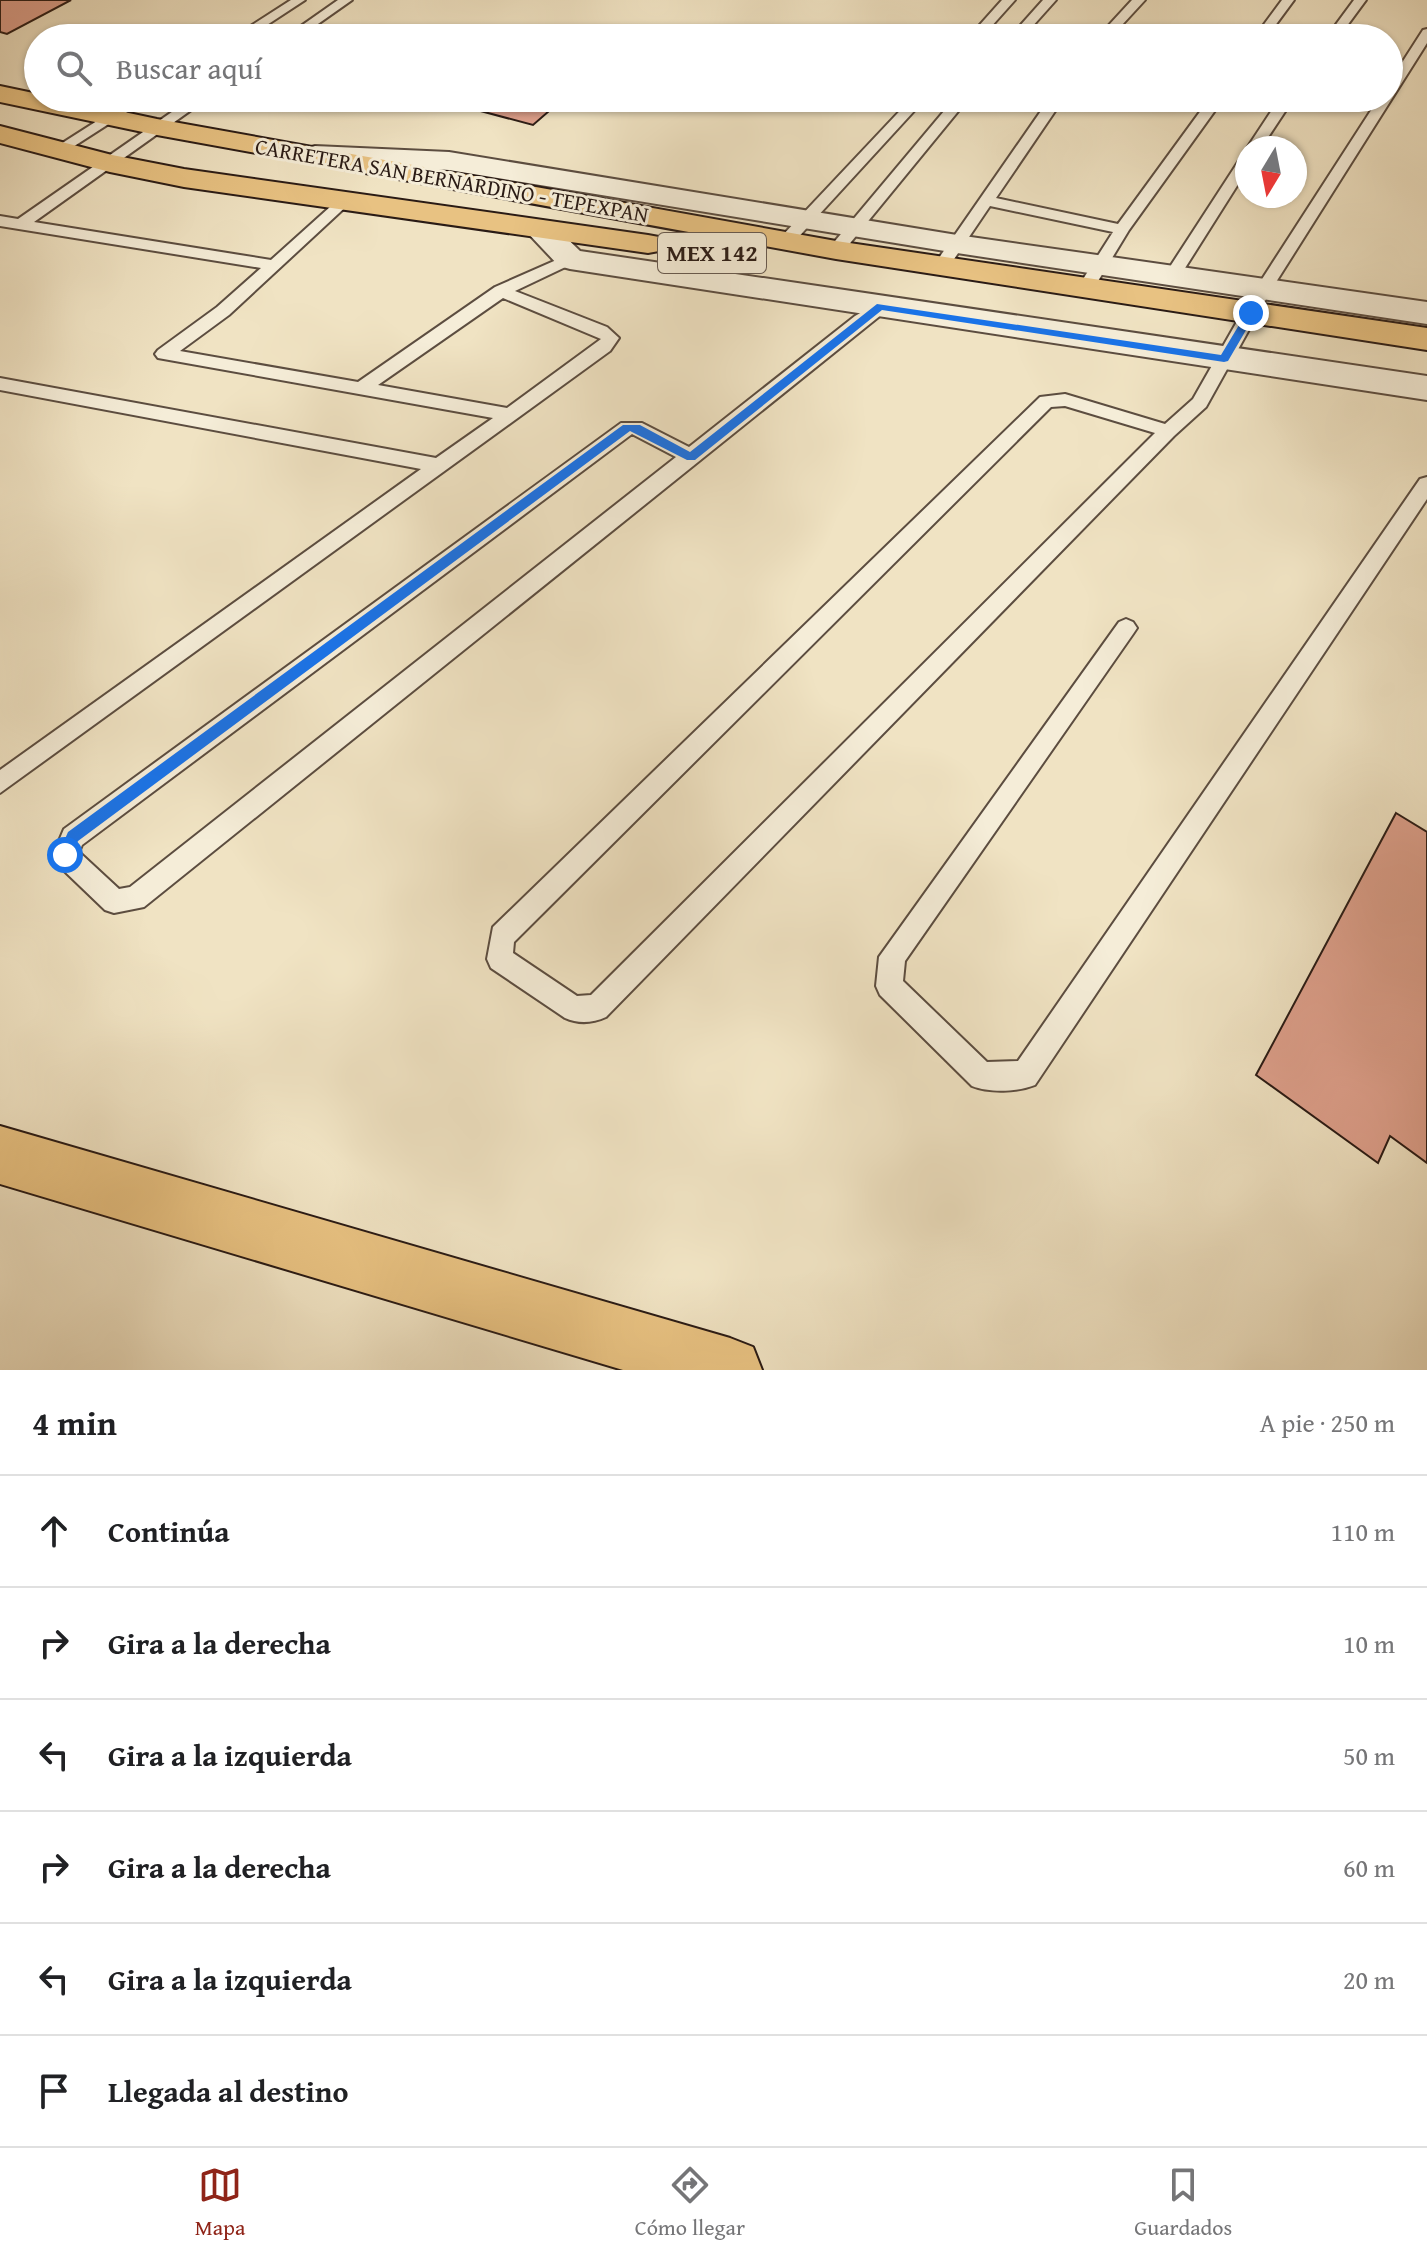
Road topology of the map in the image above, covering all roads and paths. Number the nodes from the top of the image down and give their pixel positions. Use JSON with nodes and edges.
{"nodes":[{"id":1,"x":299,"y":0,"type":"edge"},
{"id":2,"x":346,"y":0,"type":"edge"},
{"id":3,"x":1009,"y":0,"type":"edge"},
{"id":4,"x":1050,"y":0,"type":"edge"},
{"id":5,"x":1139,"y":0,"type":"edge"},
{"id":6,"x":1288,"y":0,"type":"edge"},
{"id":7,"x":1360,"y":0,"type":"edge"},
{"id":8,"x":260,"y":24,"type":"edge"},
{"id":9,"x":311,"y":24,"type":"edge"},
{"id":10,"x":987,"y":24,"type":"edge"},
{"id":11,"x":1028,"y":24,"type":"edge"},
{"id":12,"x":1116,"y":24,"type":"edge"},
{"id":13,"x":1270,"y":24,"type":"edge"},
{"id":14,"x":1342,"y":24,"type":"edge"},
{"id":15,"x":1427,"y":33,"type":"edge"},
{"id":16,"x":1403,"y":71,"type":"edge"},
{"id":17,"x":0,"y":94,"type":"edge"},
{"id":18,"x":24,"y":99,"type":"edge"},
{"id":19,"x":83,"y":112,"type":"edge"},
{"id":20,"x":120,"y":112,"type":"edge"},
{"id":21,"x":180,"y":112,"type":"edge"},
{"id":22,"x":906,"y":112,"type":"edge"},
{"id":23,"x":950,"y":112,"type":"edge"},
{"id":24,"x":1047,"y":112,"type":"edge"},
{"id":25,"x":1207,"y":112,"type":"edge"},
{"id":26,"x":1278,"y":112,"type":"edge"},
{"id":27,"x":1377,"y":112,"type":"edge"},
{"id":28,"x":111,"y":118,"type":"junction"},
{"id":29,"x":157,"y":127,"type":"junction"},
{"id":30,"x":0,"y":134,"type":"edge"},
{"id":31,"x":1262,"y":136,"type":"edge"},
{"id":32,"x":60,"y":149,"type":"junction"},
{"id":33,"x":110,"y":163,"type":"junction"},
{"id":34,"x":1235,"y":178,"type":"edge"},
{"id":35,"x":984,"y":200,"type":"junction"},
{"id":36,"x":345,"y":201,"type":"junction"},
{"id":37,"x":0,"y":221,"type":"edge"},
{"id":38,"x":20,"y":225,"type":"junction"},
{"id":39,"x":539,"y":229,"type":"junction"},
{"id":40,"x":1122,"y":229,"type":"junction"},
{"id":41,"x":798,"y":230,"type":"junction"},
{"id":42,"x":845,"y":238,"type":"junction"},
{"id":43,"x":949,"y":254,"type":"junction"},
{"id":44,"x":570,"y":259,"type":"junction"},
{"id":45,"x":274,"y":265,"type":"junction"},
{"id":46,"x":1093,"y":276,"type":"junction"},
{"id":47,"x":1172,"y":276,"type":"junction"},
{"id":48,"x":501,"y":291,"type":"junction"},
{"id":49,"x":880,"y":307,"type":"junction"},
{"id":50,"x":1427,"y":313,"type":"edge"},
{"id":51,"x":1244,"y":324,"type":"junction"},
{"id":52,"x":1427,"y":339,"type":"edge"},
{"id":53,"x":1427,"y":361,"type":"edge"},
{"id":54,"x":0,"y":384,"type":"edge"},
{"id":55,"x":362,"y":388,"type":"junction"},
{"id":56,"x":1427,"y":388,"type":"edge"},
{"id":57,"x":513,"y":415,"type":"junction"},
{"id":58,"x":1168,"y":431,"type":"junction"},
{"id":59,"x":691,"y":457,"type":"junction"},
{"id":60,"x":441,"y":466,"type":"junction"},
{"id":61,"x":1427,"y":484,"type":"edge"},
{"id":62,"x":1126,"y":628,"type":"dead end"},
{"id":63,"x":0,"y":783,"type":"edge"},
{"id":64,"x":0,"y":1155,"type":"edge"},
{"id":65,"x":730,"y":1370,"type":"edge"}],
"edges":[{"from":1,"to":8,"type":"lane"},
{"from":2,"to":9,"type":"lane"},
{"from":3,"to":10,"type":"lane"},
{"from":4,"to":11,"type":"lane"},
{"from":5,"to":12,"type":"lane"},
{"from":6,"to":13,"type":"lane"},
{"from":7,"to":14,"type":"lane"},
{"from":15,"to":16,"type":"lane"},
{"from":17,"to":18,"type":"highway","name":"CARRETERA SAN BERNARDINO - TEPEXPAN","number":"MEX 142"},
{"from":19,"to":28,"type":"highway","name":"CARRETERA SAN BERNARDINO - TEPEXPAN","number":"MEX 142"},
{"from":20,"to":28,"type":"lane"},
{"from":21,"to":29,"type":"lane"},
{"from":22,"to":41,"type":"lane"},
{"from":23,"to":42,"type":"lane"},
{"from":24,"to":35,"type":"lane"},
{"from":25,"to":40,"type":"lane"},
{"from":26,"to":31,"type":"lane"},
{"from":27,"to":51,"type":"lane"},
{"from":28,"to":29,"type":"highway","name":"CARRETERA SAN BERNARDINO - TEPEXPAN","number":"MEX 142"},
{"from":28,"to":32,"type":"lane"},
{"from":29,"to":33,"type":"lane"},
{"from":29,"to":41,"type":"highway","name":"CARRETERA SAN BERNARDINO - TEPEXPAN","number":"MEX 142"},
{"from":30,"to":32,"type":"highway","name":"CARRETERA SAN BERNARDINO - TEPEXPAN","number":"MEX 142"},
{"from":32,"to":33,"type":"highway","name":"CARRETERA SAN BERNARDINO - TEPEXPAN","number":"MEX 142"},
{"from":33,"to":36,"type":"highway","name":"CARRETERA SAN BERNARDINO - TEPEXPAN","number":"MEX 142"},
{"from":33,"to":38,"type":"lane"},
{"from":34,"to":47,"type":"lane"},
{"from":35,"to":40,"type":"lane"},
{"from":35,"to":43,"type":"lane"},
{"from":36,"to":39,"type":"highway","name":"CARRETERA SAN BERNARDINO - TEPEXPAN","number":"MEX 142"},
{"from":36,"to":45,"type":"lane"},
{"from":37,"to":38,"type":"lane"},
{"from":38,"to":45,"type":"lane"},
{"from":39,"to":44,"type":"street"},
{"from":39,"to":51,"type":"highway","name":"CARRETERA SAN BERNARDINO - TEPEXPAN","number":"MEX 142"},
{"from":40,"to":46,"type":"lane"},
{"from":41,"to":42,"type":"street"},
{"from":42,"to":43,"type":"street"},
{"from":43,"to":46,"type":"street"},
{"from":44,"to":48,"type":"lane"},
{"from":44,"to":49,"type":"street"},
{"from":45,"to":55,"type":"lane"},
{"from":46,"to":47,"type":"street"},
{"from":46,"to":51,"type":"highway","name":"CARRETERA SAN BERNARDINO - TEPEXPAN","number":"MEX 142"},
{"from":47,"to":51,"type":"street"},
{"from":48,"to":55,"type":"lane"},
{"from":48,"to":57,"type":"lane"},
{"from":49,"to":51,"type":"street"},
{"from":49,"to":59,"type":"lane"},
{"from":50,"to":51,"type":"street"},
{"from":51,"to":52,"type":"highway","name":"CARRETERA SAN BERNARDINO - TEPEXPAN","number":"MEX 142"},
{"from":51,"to":53,"type":"highway","name":"CARRETERA SAN BERNARDINO - TEPEXPAN","number":"MEX 142"},
{"from":51,"to":56,"type":"street"},
{"from":51,"to":58,"type":"lane"},
{"from":54,"to":60,"type":"lane"},
{"from":55,"to":57,"type":"lane"},
{"from":57,"to":60,"type":"lane"},
{"from":58,"to":58,"type":"lane"},
{"from":59,"to":59,"type":"lane"},
{"from":60,"to":63,"type":"lane"},
{"from":61,"to":62,"type":"lane"},
{"from":64,"to":65,"type":"highway"}]}
